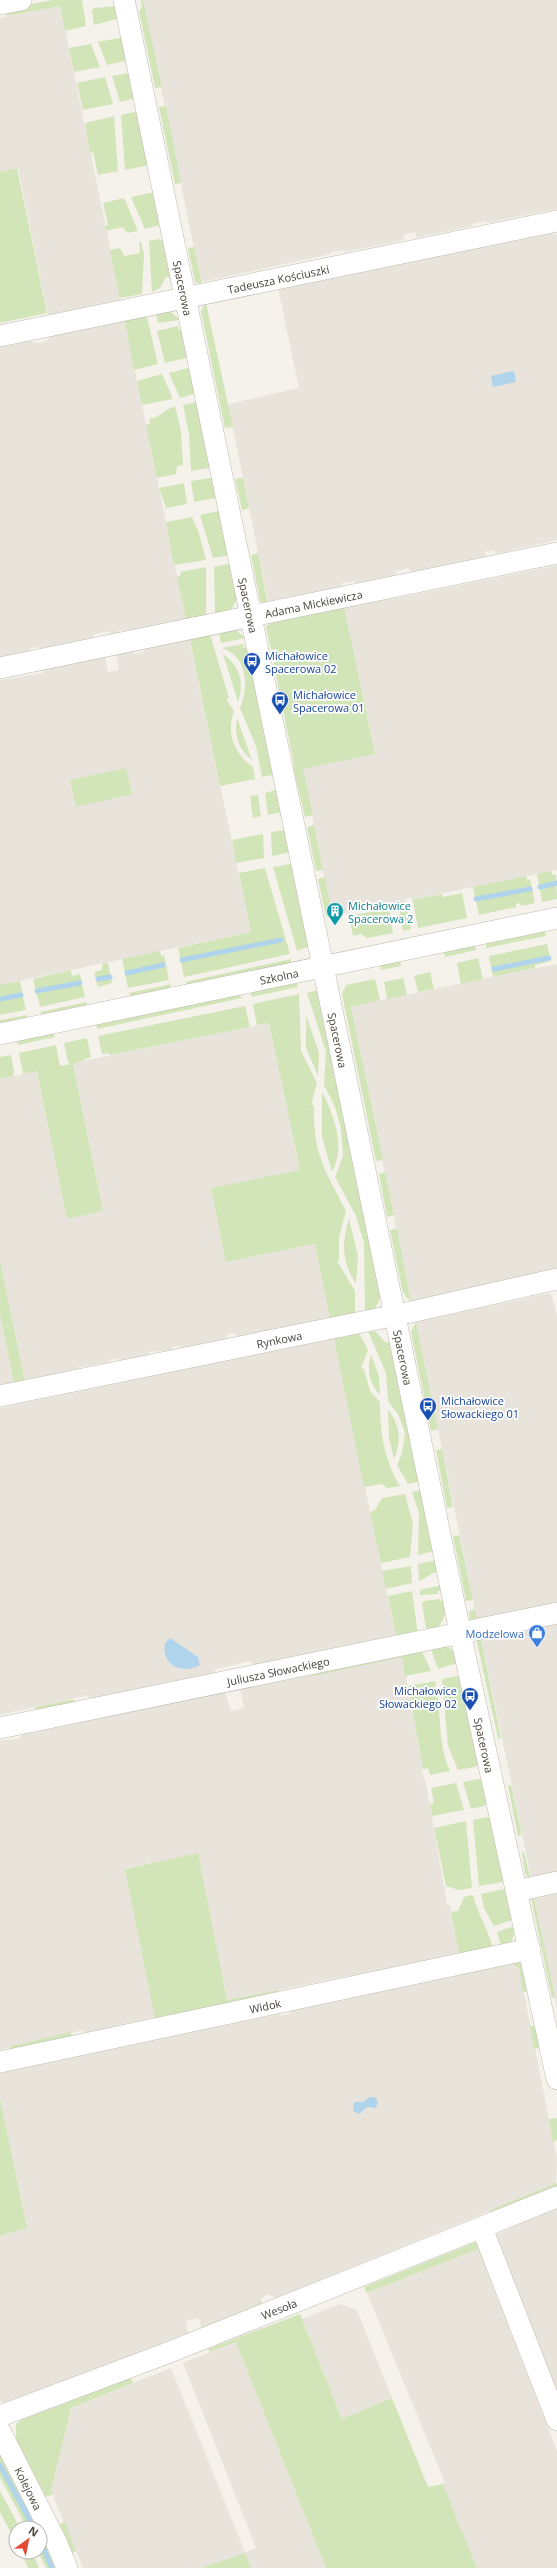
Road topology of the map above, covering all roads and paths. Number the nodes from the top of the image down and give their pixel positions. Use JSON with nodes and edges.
{"nodes":[{"id":1,"x":21,"y":0,"type":"edge"},
{"id":2,"x":124,"y":0,"type":"edge"},
{"id":3,"x":0,"y":4,"type":"edge"},
{"id":4,"x":557,"y":221,"type":"edge"},
{"id":5,"x":184,"y":297,"type":"junction"},
{"id":6,"x":0,"y":336,"type":"edge"},
{"id":7,"x":557,"y":553,"type":"edge"},
{"id":8,"x":251,"y":616,"type":"junction"},
{"id":9,"x":0,"y":668,"type":"edge"},
{"id":10,"x":557,"y":918,"type":"edge"},
{"id":11,"x":324,"y":966,"type":"junction"},
{"id":12,"x":0,"y":1034,"type":"edge"},
{"id":13,"x":557,"y":1279,"type":"edge"},
{"id":14,"x":395,"y":1314,"type":"junction"},
{"id":15,"x":0,"y":1396,"type":"edge"},
{"id":16,"x":557,"y":1613,"type":"edge"},
{"id":17,"x":460,"y":1632,"type":"junction"},
{"id":18,"x":0,"y":1728,"type":"edge"},
{"id":19,"x":557,"y":1882,"type":"edge"},
{"id":20,"x":517,"y":1891,"type":"junction"},
{"id":21,"x":530,"y":1949,"type":"junction"},
{"id":22,"x":0,"y":2062,"type":"edge"},
{"id":23,"x":557,"y":2079,"type":"edge"},
{"id":24,"x":557,"y":2197,"type":"edge"},
{"id":25,"x":482,"y":2228,"type":"junction"},
{"id":26,"x":0,"y":2416,"type":"edge"},
{"id":27,"x":557,"y":2420,"type":"edge"},
{"id":28,"x":0,"y":2431,"type":"edge"},
{"id":29,"x":67,"y":2568,"type":"edge"}],
"edges":[{"from":1,"to":3,"type":"street"},
{"from":2,"to":5,"type":"street","name":"Spacerowa"},
{"from":4,"to":5,"type":"street","name":"Tadeusza Kościuszki"},
{"from":5,"to":6,"type":"street","name":"Tadeusza Kościuszki"},
{"from":5,"to":8,"type":"street","name":"Spacerowa"},
{"from":7,"to":8,"type":"street","name":"Adama Mickiewicza"},
{"from":8,"to":9,"type":"street","name":"Adama Mickiewicza"},
{"from":8,"to":11,"type":"street","name":"Spacerowa"},
{"from":10,"to":11,"type":"street","name":"Szkolna"},
{"from":11,"to":12,"type":"street","name":"Szkolna"},
{"from":11,"to":14,"type":"street","name":"Spacerowa"},
{"from":13,"to":14,"type":"street","name":"Rynkowa"},
{"from":14,"to":15,"type":"street","name":"Rynkowa"},
{"from":14,"to":17,"type":"street","name":"Spacerowa"},
{"from":16,"to":17,"type":"street","name":"Juliusza Słowackiego"},
{"from":17,"to":18,"type":"street","name":"Juliusza Słowackiego"},
{"from":17,"to":20,"type":"street","name":"Spacerowa"},
{"from":19,"to":20,"type":"street"},
{"from":20,"to":21,"type":"street","name":"Spacerowa"},
{"from":21,"to":22,"type":"street","name":"Widok"},
{"from":21,"to":23,"type":"street","name":"Spacerowa"},
{"from":24,"to":25,"type":"street","name":"Wesoła"},
{"from":25,"to":26,"type":"street","name":"Wesoła"},
{"from":25,"to":27,"type":"street"},
{"from":28,"to":29,"type":"street","name":"Kolejowa"}]}
